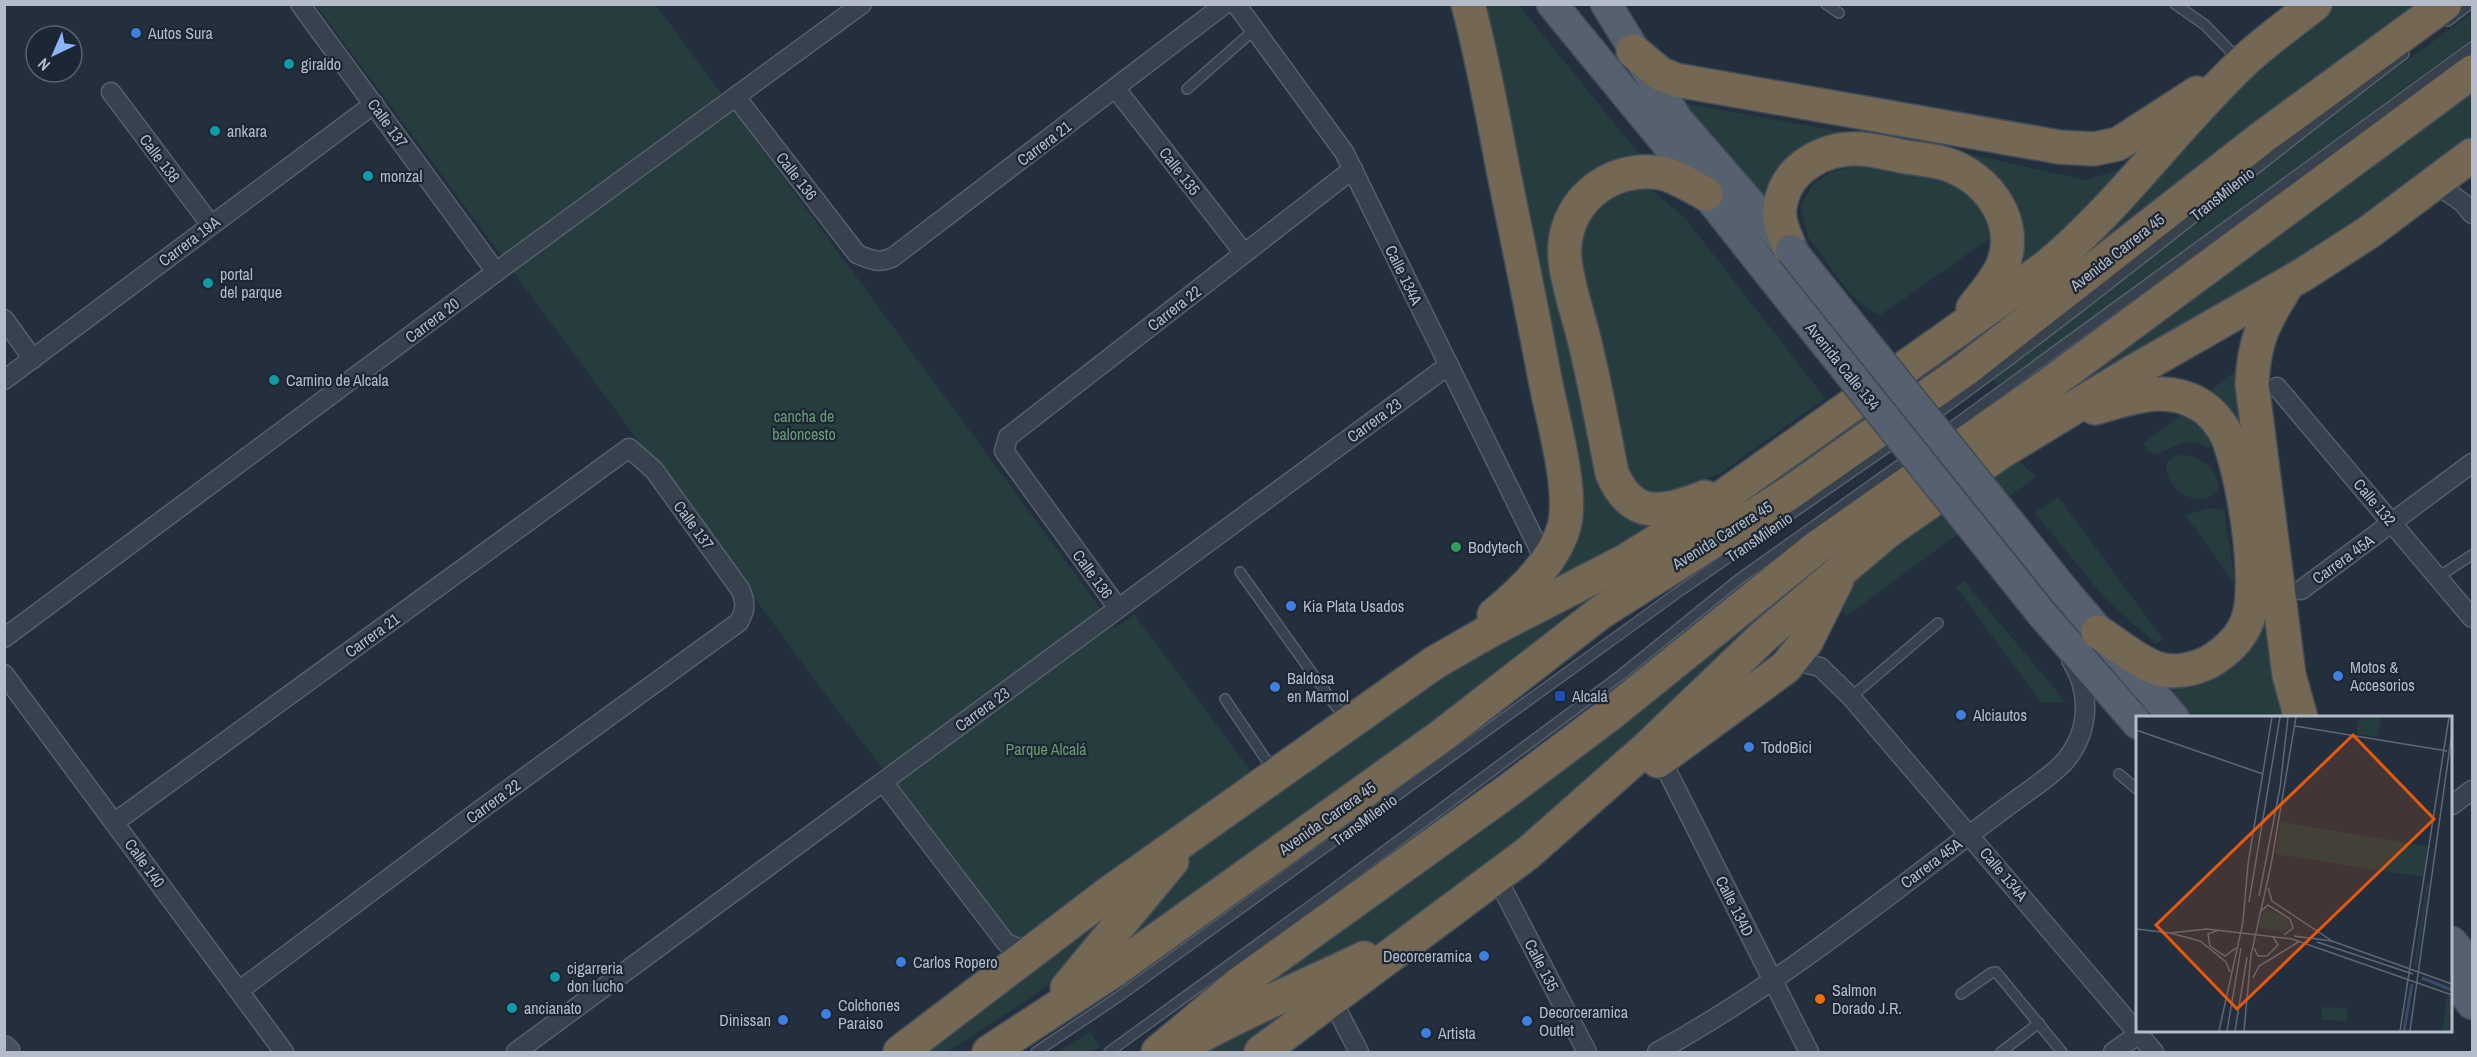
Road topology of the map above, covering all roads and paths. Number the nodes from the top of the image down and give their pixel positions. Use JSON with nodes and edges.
{"nodes":[{"id":1,"x":300,"y":4,"type":"edge"},
{"id":2,"x":862,"y":4,"type":"edge"},
{"id":3,"x":1225,"y":4,"type":"edge"},
{"id":4,"x":1236,"y":4,"type":"edge"},
{"id":5,"x":1468,"y":4,"type":"edge"},
{"id":6,"x":1552,"y":4,"type":"edge"},
{"id":7,"x":1583,"y":4,"type":"edge"},
{"id":8,"x":1606,"y":4,"type":"edge"},
{"id":9,"x":1826,"y":4,"type":"edge"},
{"id":10,"x":2175,"y":4,"type":"edge"},
{"id":11,"x":2315,"y":4,"type":"edge"},
{"id":12,"x":2470,"y":4,"type":"edge"},
{"id":13,"x":1839,"y":13,"type":"dead end"},
{"id":14,"x":2442,"y":16,"type":"edge"},
{"id":15,"x":1254,"y":30,"type":"junction"},
{"id":16,"x":2472,"y":47,"type":"edge"},
{"id":17,"x":2412,"y":48,"type":"dead end"},
{"id":18,"x":1633,"y":51,"type":"junction"},
{"id":19,"x":2241,"y":64,"type":"junction"},
{"id":20,"x":2472,"y":72,"type":"edge"},
{"id":21,"x":1116,"y":88,"type":"junction"},
{"id":22,"x":1187,"y":89,"type":"dead end"},
{"id":23,"x":111,"y":92,"type":"dead end"},
{"id":24,"x":736,"y":97,"type":"junction"},
{"id":25,"x":374,"y":104,"type":"junction"},
{"id":26,"x":1677,"y":119,"type":"junction"},
{"id":27,"x":2472,"y":155,"type":"edge"},
{"id":28,"x":1353,"y":169,"type":"junction"},
{"id":29,"x":2435,"y":183,"type":"junction"},
{"id":30,"x":1706,"y":194,"type":"junction"},
{"id":31,"x":2472,"y":214,"type":"edge"},
{"id":32,"x":211,"y":225,"type":"junction"},
{"id":33,"x":1791,"y":250,"type":"junction"},
{"id":34,"x":1244,"y":253,"type":"junction"},
{"id":35,"x":857,"y":254,"type":"joint"},
{"id":36,"x":496,"y":272,"type":"junction"},
{"id":37,"x":2290,"y":282,"type":"junction"},
{"id":38,"x":4,"y":318,"type":"edge"},
{"id":39,"x":1931,"y":348,"type":"junction"},
{"id":40,"x":33,"y":359,"type":"junction"},
{"id":41,"x":1449,"y":365,"type":"junction"},
{"id":42,"x":4,"y":380,"type":"edge"},
{"id":43,"x":2277,"y":387,"type":"dead end"},
{"id":44,"x":2053,"y":420,"type":"junction"},
{"id":45,"x":1921,"y":424,"type":"dead end"},
{"id":46,"x":1911,"y":431,"type":"dead end"},
{"id":47,"x":1932,"y":442,"type":"dead end"},
{"id":48,"x":629,"y":448,"type":"joint"},
{"id":49,"x":1922,"y":449,"type":"dead end"},
{"id":50,"x":1004,"y":452,"type":"joint"},
{"id":51,"x":2472,"y":463,"type":"edge"},
{"id":52,"x":1738,"y":485,"type":"junction"},
{"id":53,"x":2392,"y":523,"type":"junction"},
{"id":54,"x":2472,"y":555,"type":"edge"},
{"id":55,"x":1545,"y":561,"type":"junction"},
{"id":56,"x":1843,"y":568,"type":"junction"},
{"id":57,"x":1240,"y":572,"type":"dead end"},
{"id":58,"x":2438,"y":577,"type":"junction"},
{"id":59,"x":2301,"y":590,"type":"dead end"},
{"id":60,"x":1118,"y":608,"type":"junction"},
{"id":61,"x":744,"y":611,"type":"joint"},
{"id":62,"x":2041,"y":613,"type":"junction"},
{"id":63,"x":2472,"y":618,"type":"edge"},
{"id":64,"x":1938,"y":623,"type":"dead end"},
{"id":65,"x":2098,"y":632,"type":"junction"},
{"id":66,"x":4,"y":638,"type":"edge"},
{"id":67,"x":1792,"y":660,"type":"junction"},
{"id":68,"x":1434,"y":663,"type":"junction"},
{"id":69,"x":4,"y":675,"type":"edge"},
{"id":70,"x":1851,"y":697,"type":"junction"},
{"id":71,"x":1225,"y":699,"type":"dead end"},
{"id":72,"x":2172,"y":716,"type":"edge"},
{"id":73,"x":2300,"y":716,"type":"edge"},
{"id":74,"x":2136,"y":722,"type":"edge"},
{"id":75,"x":1348,"y":723,"type":"junction"},
{"id":76,"x":1661,"y":759,"type":"junction"},
{"id":77,"x":2119,"y":774,"type":"dead end"},
{"id":78,"x":1276,"y":775,"type":"junction"},
{"id":79,"x":883,"y":782,"type":"junction"},
{"id":80,"x":2136,"y":788,"type":"edge"},
{"id":81,"x":2472,"y":790,"type":"edge"},
{"id":82,"x":2453,"y":804,"type":"edge"},
{"id":83,"x":115,"y":822,"type":"junction"},
{"id":84,"x":1203,"y":826,"type":"junction"},
{"id":85,"x":1970,"y":834,"type":"junction"},
{"id":86,"x":1528,"y":853,"type":"junction"},
{"id":87,"x":1497,"y":878,"type":"junction"},
{"id":88,"x":1455,"y":909,"type":"junction"},
{"id":89,"x":2453,"y":944,"type":"edge"},
{"id":90,"x":1015,"y":956,"type":"junction"},
{"id":91,"x":2472,"y":966,"type":"edge"},
{"id":92,"x":1773,"y":980,"type":"junction"},
{"id":93,"x":2453,"y":980,"type":"edge"},
{"id":94,"x":240,"y":990,"type":"junction"},
{"id":95,"x":1961,"y":994,"type":"dead end"},
{"id":96,"x":1332,"y":1000,"type":"junction"},
{"id":97,"x":2472,"y":1004,"type":"edge"},
{"id":98,"x":2039,"y":1023,"type":"junction"},
{"id":99,"x":2136,"y":1028,"type":"edge"},
{"id":100,"x":2140,"y":1033,"type":"edge"},
{"id":101,"x":1036,"y":1038,"type":"edge"},
{"id":102,"x":284,"y":1053,"type":"edge"},
{"id":103,"x":516,"y":1053,"type":"edge"},
{"id":104,"x":900,"y":1053,"type":"edge"},
{"id":105,"x":989,"y":1053,"type":"edge"},
{"id":106,"x":1109,"y":1053,"type":"edge"},
{"id":107,"x":1158,"y":1053,"type":"edge"},
{"id":108,"x":1172,"y":1053,"type":"edge"},
{"id":109,"x":1261,"y":1053,"type":"edge"},
{"id":110,"x":1359,"y":1053,"type":"edge"},
{"id":111,"x":1587,"y":1053,"type":"edge"},
{"id":112,"x":1657,"y":1053,"type":"edge"},
{"id":113,"x":1809,"y":1053,"type":"edge"},
{"id":114,"x":2001,"y":1053,"type":"edge"},
{"id":115,"x":2062,"y":1053,"type":"edge"},
{"id":116,"x":2114,"y":1053,"type":"edge"},
{"id":117,"x":2154,"y":1053,"type":"edge"}],
"edges":[{"from":1,"to":25,"type":"street","name":"Calle 137"},
{"from":2,"to":24,"type":"street","name":"Carrera 20"},
{"from":3,"to":21,"type":"street","name":"Carrera 21"},
{"from":4,"to":15,"type":"street","name":"Calle 134A"},
{"from":5,"to":55,"type":"highway"},
{"from":6,"to":30,"type":"main road","name":"Avenida Calle 134"},
{"from":7,"to":26,"type":"main road"},
{"from":8,"to":18,"type":"main road","name":"Avenida Calle 134"},
{"from":9,"to":13,"type":"lane"},
{"from":10,"to":19,"type":"lane"},
{"from":11,"to":19,"type":"highway","name":"Avenida Carrera 45"},
{"from":12,"to":14,"type":"lane"},
{"from":14,"to":101,"type":"highway","name":"Avenida Carrera 45"},
{"from":15,"to":22,"type":"lane"},
{"from":15,"to":28,"type":"street","name":"Calle 134A"},
{"from":16,"to":47,"type":"lane","name":"TransMilenio"},
{"from":17,"to":45,"type":"lane","name":"TransMilenio"},
{"from":18,"to":19,"type":"highway"},
{"from":18,"to":26,"type":"main road","name":"Avenida Calle 134"},
{"from":19,"to":39,"type":"highway","name":"Avenida Carrera 45"},
{"from":20,"to":107,"type":"highway"},
{"from":21,"to":34,"type":"street","name":"Calle 135"},
{"from":21,"to":35,"type":"street","name":"Carrera 21"},
{"from":23,"to":32,"type":"street","name":"Calle 138"},
{"from":24,"to":35,"type":"street","name":"Calle 136"},
{"from":24,"to":36,"type":"street","name":"Carrera 20"},
{"from":25,"to":32,"type":"street","name":"Carrera 19A"},
{"from":25,"to":36,"type":"street","name":"Calle 137"},
{"from":26,"to":33,"type":"main road","name":"Avenida Calle 134"},
{"from":27,"to":29,"type":"highway"},
{"from":28,"to":34,"type":"street","name":"Carrera 22"},
{"from":28,"to":41,"type":"street","name":"Calle 134A"},
{"from":29,"to":31,"type":"street"},
{"from":29,"to":37,"type":"highway"},
{"from":30,"to":52,"type":"highway"},
{"from":30,"to":62,"type":"main road","name":"Avenida Calle 134","bridge":true},
{"from":32,"to":40,"type":"street","name":"Carrera 19A"},
{"from":33,"to":39,"type":"highway"},
{"from":33,"to":65,"type":"main road","name":"Avenida Calle 134","bridge":true},
{"from":34,"to":50,"type":"street","name":"Carrera 22"},
{"from":36,"to":66,"type":"street","name":"Carrera 20"},
{"from":37,"to":44,"type":"highway"},
{"from":37,"to":73,"type":"highway"},
{"from":38,"to":40,"type":"street"},
{"from":39,"to":52,"type":"highway","name":"Avenida Carrera 45"},
{"from":40,"to":42,"type":"street","name":"Carrera 19A"},
{"from":41,"to":55,"type":"street","name":"Calle 134A"},
{"from":41,"to":60,"type":"street","name":"Carrera 23"},
{"from":43,"to":53,"type":"street","name":"Calle 132"},
{"from":44,"to":56,"type":"highway"},
{"from":44,"to":65,"type":"highway"},
{"from":46,"to":101,"type":"lane","name":"TransMilenio"},
{"from":48,"to":61,"type":"street","name":"Calle 137"},
{"from":48,"to":83,"type":"street","name":"Carrera 21"},
{"from":49,"to":106,"type":"lane","name":"TransMilenio"},
{"from":50,"to":60,"type":"street","name":"Calle 136"},
{"from":51,"to":53,"type":"street","name":"Carrera 45A"},
{"from":52,"to":68,"type":"highway","name":"Avenida Carrera 45"},
{"from":53,"to":58,"type":"street","name":"Calle 132"},
{"from":53,"to":59,"type":"street","name":"Carrera 45A"},
{"from":54,"to":58,"type":"lane"},
{"from":55,"to":68,"type":"highway"},
{"from":56,"to":67,"type":"highway"},
{"from":56,"to":86,"type":"highway"},
{"from":57,"to":75,"type":"lane"},
{"from":58,"to":63,"type":"street","name":"Calle 132"},
{"from":60,"to":79,"type":"street","name":"Carrera 23"},
{"from":61,"to":94,"type":"street","name":"Carrera 22"},
{"from":62,"to":74,"type":"main road","name":"Avenida Calle 134"},
{"from":62,"to":85,"type":"street","name":"Carrera 45A"},
{"from":64,"to":70,"type":"lane"},
{"from":65,"to":72,"type":"main road","name":"Avenida Calle 134"},
{"from":67,"to":70,"type":"street","name":"Calle 134A"},
{"from":67,"to":76,"type":"highway"},
{"from":68,"to":75,"type":"highway","name":"Avenida Carrera 45"},
{"from":69,"to":83,"type":"street","name":"Calle 140"},
{"from":70,"to":85,"type":"street","name":"Calle 134A"},
{"from":71,"to":78,"type":"lane"},
{"from":75,"to":78,"type":"highway","name":"Avenida Carrera 45"},
{"from":76,"to":86,"type":"highway"},
{"from":76,"to":92,"type":"street","name":"Calle 134D"},
{"from":77,"to":80,"type":"lane"},
{"from":78,"to":84,"type":"highway","name":"Avenida Carrera 45"},
{"from":79,"to":90,"type":"street"},
{"from":79,"to":103,"type":"street","name":"Carrera 23"},
{"from":81,"to":82,"type":"street"},
{"from":83,"to":94,"type":"street","name":"Calle 140"},
{"from":84,"to":90,"type":"highway","name":"Avenida Carrera 45"},
{"from":84,"to":101,"type":"highway"},
{"from":85,"to":92,"type":"street","name":"Carrera 45A"},
{"from":85,"to":99,"type":"street","name":"Calle 134A"},
{"from":86,"to":87,"type":"highway"},
{"from":87,"to":88,"type":"highway"},
{"from":87,"to":111,"type":"street","name":"Calle 135"},
{"from":88,"to":96,"type":"highway"},
{"from":88,"to":108,"type":"highway"},
{"from":89,"to":91,"type":"main road"},
{"from":90,"to":104,"type":"highway","name":"Avenida Carrera 45"},
{"from":92,"to":112,"type":"street","name":"Carrera 45A"},
{"from":92,"to":113,"type":"street","name":"Calle 134D"},
{"from":93,"to":97,"type":"main road"},
{"from":94,"to":102,"type":"street","name":"Calle 140"},
{"from":95,"to":98,"type":"lane"},
{"from":96,"to":109,"type":"highway"},
{"from":96,"to":110,"type":"street"},
{"from":98,"to":114,"type":"lane"},
{"from":98,"to":115,"type":"lane"},
{"from":100,"to":116,"type":"street"},
{"from":100,"to":117,"type":"street","name":"Calle 134A"},
{"from":101,"to":105,"type":"highway","name":"Avenida Carrera 45"}]}
